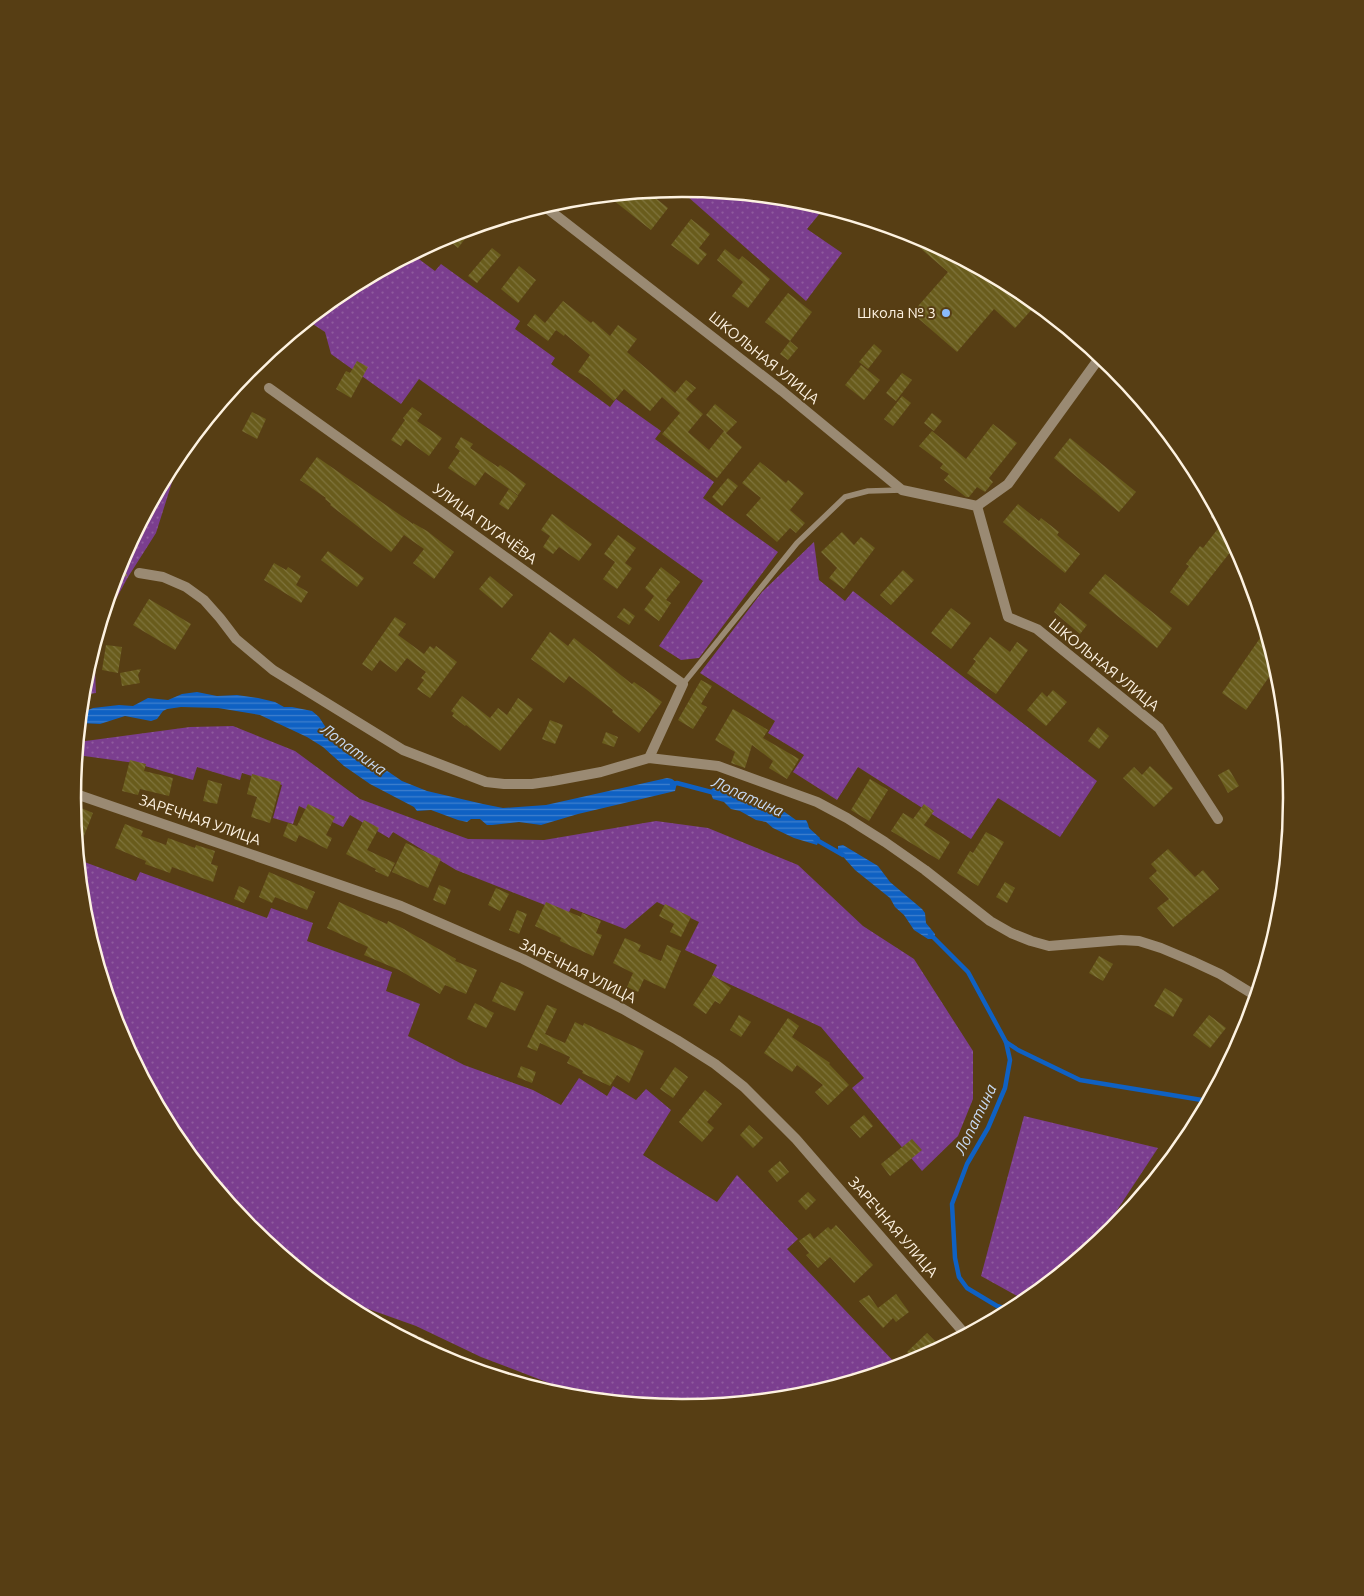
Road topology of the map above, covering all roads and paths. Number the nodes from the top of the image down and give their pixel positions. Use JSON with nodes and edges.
{"nodes":[{"id":1,"x":552,"y":212,"type":"edge"},
{"id":2,"x":1096,"y":363,"type":"edge"},
{"id":3,"x":269,"y":388,"type":"dead end"},
{"id":4,"x":902,"y":490,"type":"junction"},
{"id":5,"x":977,"y":506,"type":"junction"},
{"id":6,"x":139,"y":573,"type":"dead end"},
{"id":7,"x":683,"y":684,"type":"junction"},
{"id":8,"x":649,"y":758,"type":"junction"},
{"id":9,"x":81,"y":795,"type":"edge"},
{"id":10,"x":1218,"y":819,"type":"dead end"},
{"id":11,"x":1250,"y":993,"type":"edge"},
{"id":12,"x":962,"y":1329,"type":"edge"},
{"id":13,"x":410,"y":1334,"type":"edge"},
{"id":14,"x":435,"y":1345,"type":"edge"}],
"edges":[{"from":1,"to":4,"type":"street","name":"ШКОЛЬНАЯ УЛИЦА"},
{"from":2,"to":5,"type":"street"},
{"from":3,"to":7,"type":"street","name":"УЛИЦА ПУГАЧЁВА"},
{"from":4,"to":5,"type":"street","name":"ШКОЛЬНАЯ УЛИЦА"},
{"from":4,"to":7,"type":"lane"},
{"from":5,"to":10,"type":"street","name":"ШКОЛЬНАЯ УЛИЦА"},
{"from":6,"to":8,"type":"street"},
{"from":7,"to":8,"type":"street"},
{"from":8,"to":11,"type":"street"},
{"from":9,"to":12,"type":"street","name":"ЗАРЕЧНАЯ УЛИЦА"},
{"from":13,"to":14,"type":"path"}]}
